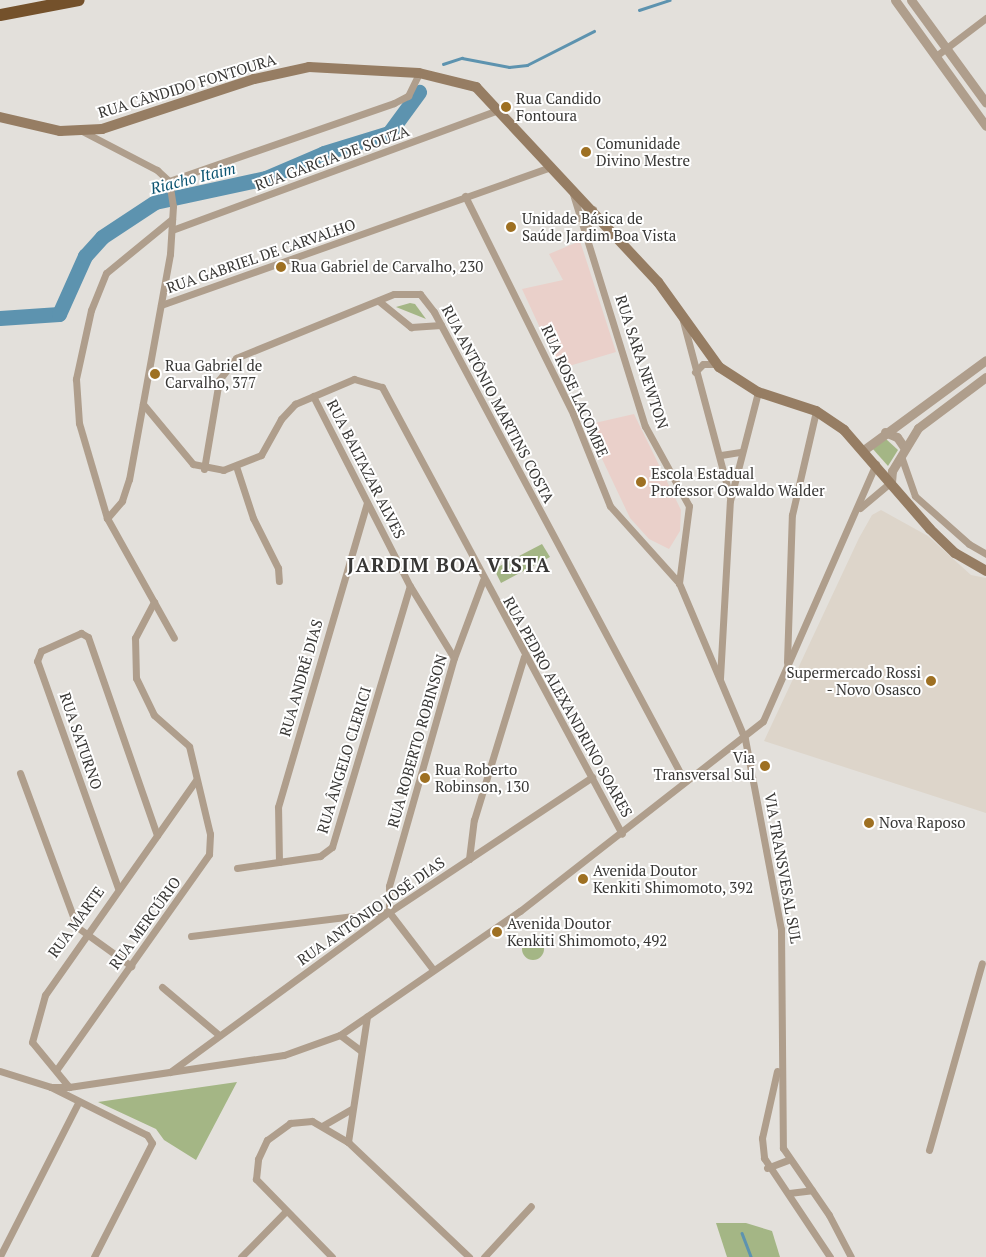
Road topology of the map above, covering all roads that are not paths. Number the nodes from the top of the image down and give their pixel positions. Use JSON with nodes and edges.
{"nodes":[{"id":1,"x":79,"y":0,"type":"edge"},
{"id":2,"x":896,"y":0,"type":"edge"},
{"id":3,"x":911,"y":0,"type":"edge"},
{"id":4,"x":19,"y":14,"type":"junction"},
{"id":5,"x":0,"y":16,"type":"edge"},
{"id":6,"x":986,"y":18,"type":"edge"},
{"id":7,"x":0,"y":22,"type":"edge"},
{"id":8,"x":946,"y":48,"type":"junction"},
{"id":9,"x":936,"y":56,"type":"junction"},
{"id":10,"x":419,"y":73,"type":"junction"},
{"id":11,"x":986,"y":103,"type":"edge"},
{"id":12,"x":500,"y":109,"type":"junction"},
{"id":13,"x":983,"y":114,"type":"edge"},
{"id":14,"x":0,"y":117,"type":"edge"},
{"id":15,"x":986,"y":126,"type":"edge"},
{"id":16,"x":82,"y":131,"type":"junction"},
{"id":17,"x":550,"y":167,"type":"junction"},
{"id":18,"x":169,"y":181,"type":"junction"},
{"id":19,"x":572,"y":188,"type":"junction"},
{"id":20,"x":465,"y":196,"type":"junction"},
{"id":21,"x":593,"y":208,"type":"junction"},
{"id":22,"x":172,"y":219,"type":"junction"},
{"id":23,"x":172,"y":230,"type":"junction"},
{"id":24,"x":586,"y":233,"type":"junction"},
{"id":25,"x":380,"y":302,"type":"junction"},
{"id":26,"x":161,"y":305,"type":"junction"},
{"id":27,"x":682,"y":315,"type":"junction"},
{"id":28,"x":441,"y":325,"type":"junction"},
{"id":29,"x":986,"y":360,"type":"edge"},
{"id":30,"x":715,"y":364,"type":"junction"},
{"id":31,"x":695,"y":372,"type":"junction"},
{"id":32,"x":986,"y":378,"type":"edge"},
{"id":33,"x":758,"y":392,"type":"junction"},
{"id":34,"x":313,"y":396,"type":"junction"},
{"id":35,"x":143,"y":404,"type":"junction"},
{"id":36,"x":816,"y":411,"type":"junction"},
{"id":37,"x":885,"y":432,"type":"junction"},
{"id":38,"x":865,"y":449,"type":"junction"},
{"id":39,"x":741,"y":452,"type":"junction"},
{"id":40,"x":903,"y":452,"type":"junction"},
{"id":41,"x":720,"y":455,"type":"junction"},
{"id":42,"x":876,"y":462,"type":"junction"},
{"id":43,"x":236,"y":466,"type":"junction"},
{"id":44,"x":204,"y":469,"type":"junction"},
{"id":45,"x":891,"y":482,"type":"junction"},
{"id":46,"x":730,"y":501,"type":"junction"},
{"id":47,"x":367,"y":503,"type":"junction"},
{"id":48,"x":860,"y":508,"type":"junction"},
{"id":49,"x":107,"y":518,"type":"junction"},
{"id":50,"x":986,"y":554,"type":"edge"},
{"id":51,"x":986,"y":571,"type":"edge"},
{"id":52,"x":483,"y":580,"type":"junction"},
{"id":53,"x":279,"y":581,"type":"dead end"},
{"id":54,"x":679,"y":583,"type":"junction"},
{"id":55,"x":410,"y":586,"type":"junction"},
{"id":56,"x":154,"y":602,"type":"junction"},
{"id":57,"x":174,"y":638,"type":"dead end"},
{"id":58,"x":524,"y":656,"type":"junction"},
{"id":59,"x":454,"y":658,"type":"junction"},
{"id":60,"x":787,"y":667,"type":"junction"},
{"id":61,"x":719,"y":681,"type":"junction"},
{"id":62,"x":745,"y":739,"type":"junction"},
{"id":63,"x":20,"y":773,"type":"dead end"},
{"id":64,"x":592,"y":777,"type":"junction"},
{"id":65,"x":196,"y":780,"type":"junction"},
{"id":66,"x":684,"y":780,"type":"junction"},
{"id":67,"x":622,"y":834,"type":"junction"},
{"id":68,"x":157,"y":835,"type":"junction"},
{"id":69,"x":469,"y":859,"type":"junction"},
{"id":70,"x":279,"y":862,"type":"junction"},
{"id":71,"x":237,"y":868,"type":"dead end"},
{"id":72,"x":118,"y":888,"type":"junction"},
{"id":73,"x":389,"y":912,"type":"junction"},
{"id":74,"x":85,"y":934,"type":"junction"},
{"id":75,"x":191,"y":936,"type":"dead end"},
{"id":76,"x":982,"y":963,"type":"dead end"},
{"id":77,"x":131,"y":966,"type":"junction"},
{"id":78,"x":432,"y":968,"type":"junction"},
{"id":79,"x":162,"y":987,"type":"dead end"},
{"id":80,"x":367,"y":1016,"type":"junction"},
{"id":81,"x":219,"y":1035,"type":"junction"},
{"id":82,"x":340,"y":1035,"type":"junction"},
{"id":83,"x":361,"y":1051,"type":"junction"},
{"id":84,"x":780,"y":1063,"type":"junction"},
{"id":85,"x":57,"y":1069,"type":"junction"},
{"id":86,"x":1,"y":1072,"type":"edge"},
{"id":87,"x":170,"y":1072,"type":"junction"},
{"id":88,"x":51,"y":1087,"type":"junction"},
{"id":89,"x":69,"y":1087,"type":"junction"},
{"id":90,"x":78,"y":1103,"type":"junction"},
{"id":91,"x":351,"y":1108,"type":"junction"},
{"id":92,"x":322,"y":1126,"type":"junction"},
{"id":93,"x":348,"y":1142,"type":"junction"},
{"id":94,"x":929,"y":1150,"type":"dead end"},
{"id":95,"x":788,"y":1160,"type":"junction"},
{"id":96,"x":767,"y":1168,"type":"junction"},
{"id":97,"x":812,"y":1190,"type":"junction"},
{"id":98,"x":789,"y":1193,"type":"junction"},
{"id":99,"x":531,"y":1206,"type":"dead end"},
{"id":100,"x":285,"y":1212,"type":"junction"},
{"id":101,"x":0,"y":1256,"type":"edge"},
{"id":102,"x":94,"y":1257,"type":"edge"},
{"id":103,"x":241,"y":1257,"type":"edge"},
{"id":104,"x":332,"y":1257,"type":"edge"},
{"id":105,"x":469,"y":1257,"type":"edge"},
{"id":106,"x":484,"y":1257,"type":"edge"},
{"id":107,"x":830,"y":1257,"type":"edge"},
{"id":108,"x":851,"y":1257,"type":"edge"}],
"edges":[{"from":1,"to":4,"type":"highway"},
{"from":2,"to":9,"type":"street"},
{"from":3,"to":8,"type":"street"},
{"from":4,"to":5,"type":"highway"},
{"from":4,"to":7,"type":"highway"},
{"from":6,"to":8,"type":"street"},
{"from":8,"to":9,"type":"street"},
{"from":8,"to":11,"type":"street"},
{"from":9,"to":13,"type":"street"},
{"from":10,"to":12,"type":"main road","name":"RUA CÂNDIDO FONTOURA"},
{"from":10,"to":16,"type":"main road","name":"RUA CÂNDIDO FONTOURA"},
{"from":10,"to":18,"type":"street"},
{"from":12,"to":17,"type":"main road","name":"RUA CÂNDIDO FONTOURA"},
{"from":12,"to":23,"type":"street","name":"RUA GARCIA DE SOUZA"},
{"from":13,"to":15,"type":"street"},
{"from":14,"to":16,"type":"main road","name":"RUA CÂNDIDO FONTOURA"},
{"from":16,"to":18,"type":"street"},
{"from":17,"to":19,"type":"main road","name":"RUA CÂNDIDO FONTOURA"},
{"from":17,"to":20,"type":"street","name":"RUA GABRIEL DE CARVALHO"},
{"from":18,"to":22,"type":"street"},
{"from":19,"to":21,"type":"main road","name":"RUA CÂNDIDO FONTOURA"},
{"from":19,"to":24,"type":"street","name":"RUA SARA NEWTON"},
{"from":20,"to":26,"type":"street","name":"RUA GABRIEL DE CARVALHO"},
{"from":20,"to":54,"type":"street","name":"RUA ROSE LACOMBE"},
{"from":21,"to":24,"type":"street"},
{"from":21,"to":27,"type":"main road","name":"RUA CÂNDIDO FONTOURA"},
{"from":22,"to":23,"type":"street"},
{"from":22,"to":49,"type":"street"},
{"from":23,"to":26,"type":"street"},
{"from":24,"to":54,"type":"street","name":"RUA SARA NEWTON"},
{"from":25,"to":28,"type":"street"},
{"from":25,"to":28,"type":"street","name":"RUA ANTÔNIO MARTINS COSTA"},
{"from":25,"to":44,"type":"street","name":"RUA ANTÔNIO MARTINS COSTA"},
{"from":26,"to":35,"type":"street","name":"RUA GABRIEL DE CARVALHO"},
{"from":27,"to":30,"type":"main road","name":"RUA CÂNDIDO FONTOURA"},
{"from":27,"to":31,"type":"street"},
{"from":28,"to":66,"type":"street","name":"RUA ANTÔNIO MARTINS COSTA"},
{"from":29,"to":37,"type":"street"},
{"from":30,"to":31,"type":"street"},
{"from":30,"to":33,"type":"main road","name":"RUA CÂNDIDO FONTOURA"},
{"from":31,"to":41,"type":"street"},
{"from":32,"to":40,"type":"street"},
{"from":33,"to":36,"type":"main road","name":"RUA CÂNDIDO FONTOURA"},
{"from":33,"to":39,"type":"street"},
{"from":34,"to":43,"type":"street","name":"RUA PEDRO ALEXANDRINO SOARES"},
{"from":34,"to":47,"type":"street","name":"RUA BALTAZAR ALVES"},
{"from":34,"to":52,"type":"street","name":"RUA PEDRO ALEXANDRINO SOARES"},
{"from":35,"to":44,"type":"street"},
{"from":35,"to":49,"type":"street","name":"RUA GABRIEL DE CARVALHO"},
{"from":36,"to":38,"type":"main road","name":"RUA CÂNDIDO FONTOURA"},
{"from":36,"to":60,"type":"street"},
{"from":37,"to":38,"type":"street"},
{"from":37,"to":40,"type":"street"},
{"from":38,"to":42,"type":"main road","name":"RUA CÂNDIDO FONTOURA"},
{"from":39,"to":41,"type":"street"},
{"from":39,"to":46,"type":"street"},
{"from":40,"to":45,"type":"street"},
{"from":40,"to":50,"type":"street"},
{"from":41,"to":46,"type":"street"},
{"from":42,"to":45,"type":"main road","name":"RUA CÂNDIDO FONTOURA"},
{"from":42,"to":48,"type":"street"},
{"from":43,"to":44,"type":"street","name":"RUA PEDRO ALEXANDRINO SOARES"},
{"from":43,"to":53,"type":"street"},
{"from":45,"to":48,"type":"street"},
{"from":45,"to":51,"type":"main road","name":"RUA CÂNDIDO FONTOURA"},
{"from":46,"to":61,"type":"street"},
{"from":47,"to":55,"type":"street","name":"RUA BALTAZAR ALVES"},
{"from":47,"to":70,"type":"street","name":"RUA ANDRÉ DIAS"},
{"from":48,"to":60,"type":"street"},
{"from":49,"to":56,"type":"street"},
{"from":52,"to":58,"type":"street","name":"RUA PEDRO ALEXANDRINO SOARES"},
{"from":52,"to":59,"type":"street","name":"RUA ROBERTO ROBINSON"},
{"from":54,"to":61,"type":"street","name":"VIA TRANSVESAL SUL"},
{"from":55,"to":59,"type":"street","name":"RUA BALTAZAR ALVES"},
{"from":55,"to":70,"type":"street","name":"RUA ÂNGELO CLERICI"},
{"from":56,"to":57,"type":"street"},
{"from":56,"to":65,"type":"street","name":"RUA MERCÚRIO"},
{"from":58,"to":64,"type":"street","name":"RUA PEDRO ALEXANDRINO SOARES"},
{"from":58,"to":69,"type":"street"},
{"from":59,"to":73,"type":"street","name":"RUA ROBERTO ROBINSON"},
{"from":60,"to":62,"type":"street"},
{"from":61,"to":62,"type":"street","name":"VIA TRANSVESAL SUL"},
{"from":62,"to":66,"type":"street"},
{"from":62,"to":84,"type":"street","name":"VIA TRANSVESAL SUL"},
{"from":63,"to":74,"type":"street"},
{"from":64,"to":67,"type":"street","name":"RUA PEDRO ALEXANDRINO SOARES"},
{"from":64,"to":69,"type":"street","name":"RUA ANTÔNIO JOSÉ DIAS"},
{"from":65,"to":68,"type":"street","name":"RUA MARTE"},
{"from":65,"to":77,"type":"street","name":"RUA MERCÚRIO"},
{"from":66,"to":67,"type":"street"},
{"from":67,"to":78,"type":"street"},
{"from":68,"to":72,"type":"street","name":"RUA MARTE"},
{"from":68,"to":72,"type":"street","name":"RUA SATURNO"},
{"from":69,"to":73,"type":"street","name":"RUA ANTÔNIO JOSÉ DIAS"},
{"from":70,"to":71,"type":"street","name":"RUA ÂNGELO CLERICI"},
{"from":72,"to":74,"type":"street","name":"RUA MARTE"},
{"from":73,"to":75,"type":"street"},
{"from":73,"to":78,"type":"street"},
{"from":73,"to":81,"type":"street","name":"RUA ANTÔNIO JOSÉ DIAS"},
{"from":74,"to":77,"type":"street"},
{"from":74,"to":85,"type":"street","name":"RUA MARTE"},
{"from":76,"to":94,"type":"street"},
{"from":77,"to":85,"type":"street","name":"RUA MERCÚRIO"},
{"from":78,"to":80,"type":"street"},
{"from":79,"to":81,"type":"street"},
{"from":80,"to":82,"type":"street"},
{"from":80,"to":83,"type":"street"},
{"from":81,"to":87,"type":"street","name":"RUA ANTÔNIO JOSÉ DIAS"},
{"from":82,"to":83,"type":"street"},
{"from":82,"to":87,"type":"street"},
{"from":83,"to":91,"type":"street"},
{"from":84,"to":95,"type":"street","name":"VIA TRANSVESAL SUL"},
{"from":84,"to":96,"type":"street","name":"VIA TRANSVESAL SUL"},
{"from":85,"to":89,"type":"street","name":"RUA MARTE"},
{"from":86,"to":88,"type":"street"},
{"from":87,"to":89,"type":"street"},
{"from":88,"to":89,"type":"street"},
{"from":88,"to":90,"type":"street"},
{"from":90,"to":101,"type":"street"},
{"from":90,"to":102,"type":"street"},
{"from":91,"to":92,"type":"street"},
{"from":91,"to":93,"type":"street"},
{"from":92,"to":93,"type":"street"},
{"from":92,"to":100,"type":"street"},
{"from":93,"to":105,"type":"street"},
{"from":95,"to":96,"type":"street"},
{"from":95,"to":97,"type":"street","name":"VIA TRANSVESAL SUL"},
{"from":96,"to":98,"type":"street"},
{"from":97,"to":98,"type":"street"},
{"from":97,"to":108,"type":"street","name":"VIA TRANSVESAL SUL"},
{"from":98,"to":107,"type":"street"},
{"from":99,"to":106,"type":"street"},
{"from":100,"to":103,"type":"street"},
{"from":100,"to":104,"type":"street"}]}
